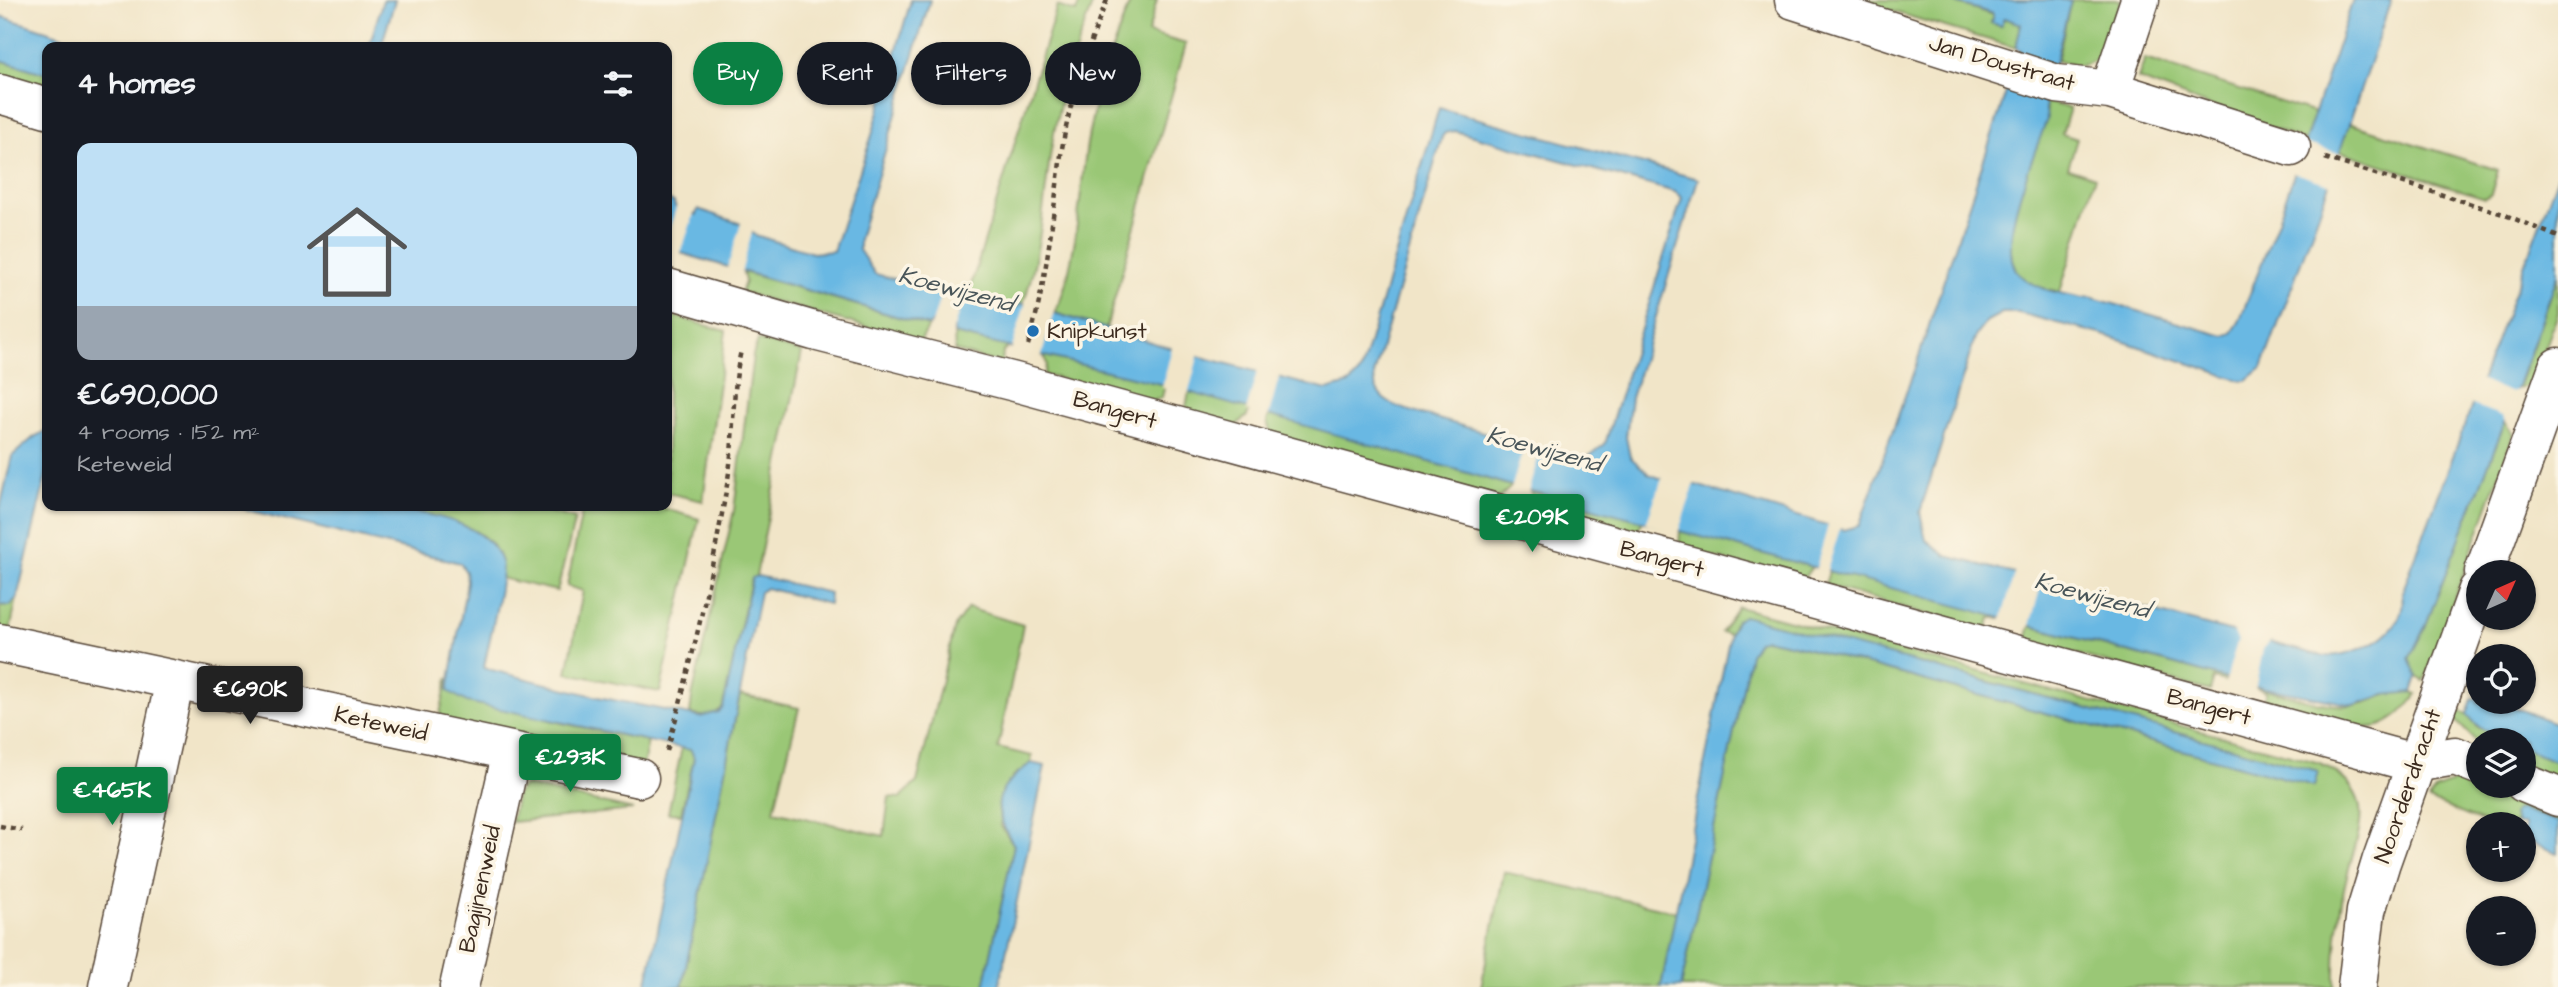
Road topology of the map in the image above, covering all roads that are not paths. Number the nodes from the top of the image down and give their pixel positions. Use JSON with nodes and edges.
{"nodes":[{"id":1,"x":1794,"y":0,"type":"edge"},
{"id":2,"x":2140,"y":0,"type":"edge"},
{"id":3,"x":2110,"y":90,"type":"junction"},
{"id":4,"x":0,"y":94,"type":"edge"},
{"id":5,"x":42,"y":107,"type":"edge"},
{"id":6,"x":2291,"y":147,"type":"dead end"},
{"id":7,"x":672,"y":289,"type":"edge"},
{"id":8,"x":2558,"y":367,"type":"edge"},
{"id":9,"x":2488,"y":560,"type":"edge"},
{"id":10,"x":2466,"y":622,"type":"edge"},
{"id":11,"x":0,"y":643,"type":"edge"},
{"id":12,"x":175,"y":680,"type":"junction"},
{"id":13,"x":512,"y":751,"type":"junction"},
{"id":14,"x":2466,"y":760,"type":"edge"},
{"id":15,"x":2414,"y":763,"type":"junction"},
{"id":16,"x":652,"y":766,"type":"road end"},
{"id":17,"x":2536,"y":788,"type":"edge"},
{"id":18,"x":2558,"y":797,"type":"edge"},
{"id":19,"x":108,"y":987,"type":"edge"},
{"id":20,"x":459,"y":987,"type":"edge"},
{"id":21,"x":2357,"y":987,"type":"edge"}],
"edges":[{"from":1,"to":3,"type":"street","name":"Jan Doustraat"},
{"from":2,"to":3,"type":"street"},
{"from":3,"to":6,"type":"street","name":"Jan Doustraat"},
{"from":4,"to":5,"type":"street"},
{"from":7,"to":15,"type":"street","name":"Bangert"},
{"from":8,"to":9,"type":"street"},
{"from":10,"to":15,"type":"street","name":"Noorderdracht"},
{"from":11,"to":12,"type":"street","name":"Keteweid"},
{"from":12,"to":13,"type":"street","name":"Keteweid"},
{"from":12,"to":19,"type":"street"},
{"from":13,"to":16,"type":"street","name":"Keteweid"},
{"from":13,"to":20,"type":"street","name":"Bagijnenweid"},
{"from":14,"to":15,"type":"street"},
{"from":15,"to":21,"type":"street","name":"Noorderdracht"},
{"from":17,"to":18,"type":"street"}]}
